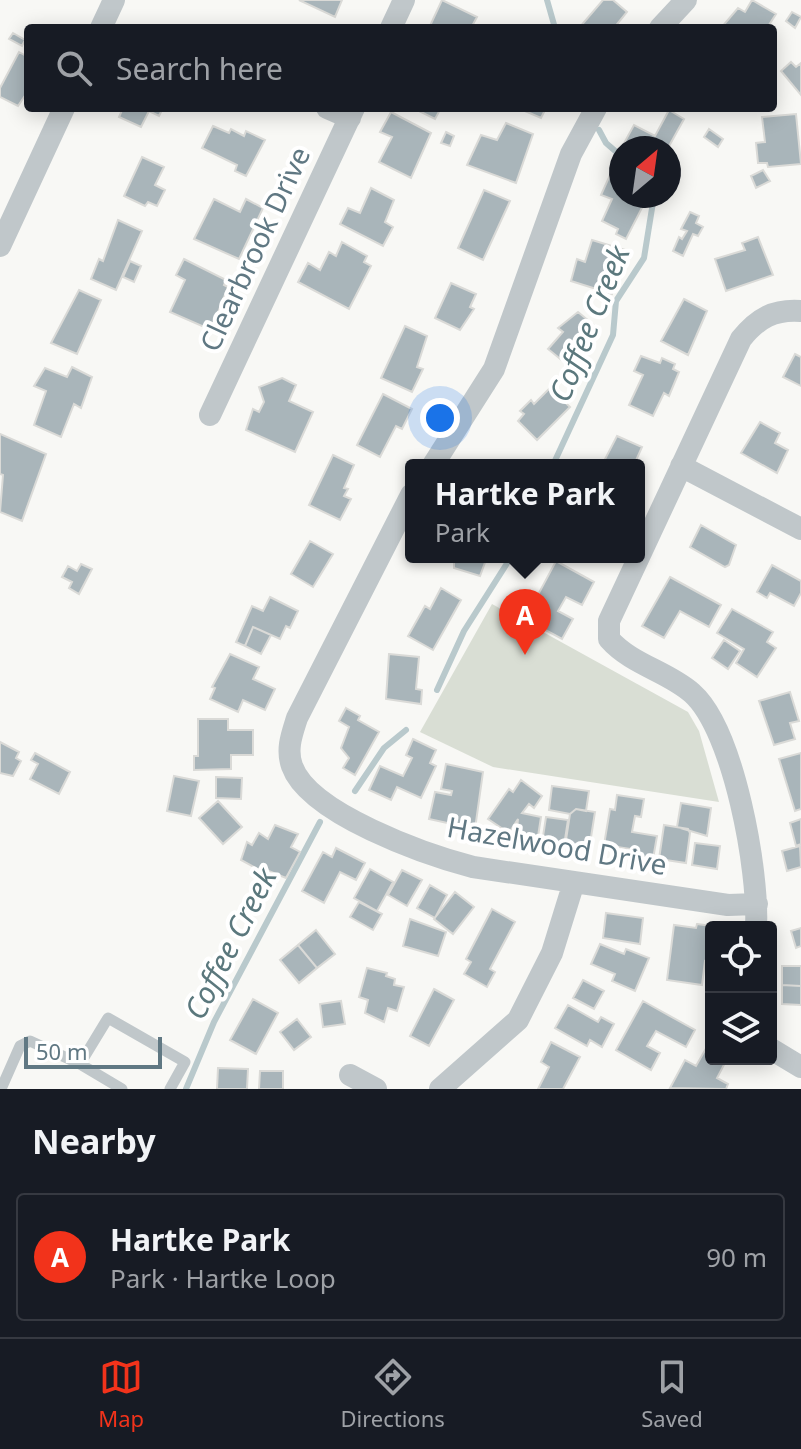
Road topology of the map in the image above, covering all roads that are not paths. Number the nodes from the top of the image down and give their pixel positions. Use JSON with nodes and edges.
{"nodes":[{"id":1,"x":114,"y":0,"type":"edge"},
{"id":2,"x":404,"y":0,"type":"edge"},
{"id":3,"x":686,"y":0,"type":"edge"},
{"id":4,"x":104,"y":24,"type":"edge"},
{"id":5,"x":393,"y":24,"type":"edge"},
{"id":6,"x":664,"y":24,"type":"edge"},
{"id":7,"x":62,"y":112,"type":"edge"},
{"id":8,"x":594,"y":112,"type":"edge"},
{"id":9,"x":352,"y":113,"type":"edge"},
{"id":10,"x":7,"y":211,"type":"edge"},
{"id":11,"x":0,"y":246,"type":"edge"},
{"id":12,"x":801,"y":311,"type":"edge"},
{"id":13,"x":210,"y":415,"type":"dead end"},
{"id":14,"x":437,"y":459,"type":"edge"},
{"id":15,"x":681,"y":466,"type":"junction"},
{"id":16,"x":405,"y":503,"type":"edge"},
{"id":17,"x":801,"y":529,"type":"edge"},
{"id":18,"x":645,"y":544,"type":"edge"},
{"id":19,"x":636,"y":563,"type":"edge"},
{"id":20,"x":574,"y":882,"type":"junction"},
{"id":21,"x":757,"y":904,"type":"junction"},
{"id":22,"x":756,"y":921,"type":"edge"},
{"id":23,"x":777,"y":1053,"type":"edge"},
{"id":24,"x":80,"y":1064,"type":"junction"},
{"id":25,"x":801,"y":1067,"type":"edge"},
{"id":26,"x":350,"y":1075,"type":"dead end"},
{"id":27,"x":1,"y":1089,"type":"edge"},
{"id":28,"x":122,"y":1089,"type":"edge"},
{"id":29,"x":170,"y":1089,"type":"edge"},
{"id":30,"x":376,"y":1089,"type":"edge"},
{"id":31,"x":440,"y":1089,"type":"edge"}],
"edges":[{"from":1,"to":4,"type":"street"},
{"from":2,"to":5,"type":"street"},
{"from":3,"to":6,"type":"street"},
{"from":7,"to":10,"type":"street"},
{"from":8,"to":14,"type":"street"},
{"from":9,"to":13,"type":"street","name":"Clearbrook Drive"},
{"from":10,"to":11,"type":"street"},
{"from":12,"to":15,"type":"street"},
{"from":15,"to":17,"type":"street"},
{"from":15,"to":18,"type":"street"},
{"from":16,"to":20,"type":"street","name":"Hazelwood Drive"},
{"from":19,"to":21,"type":"street"},
{"from":20,"to":21,"type":"street","name":"Hazelwood Drive"},
{"from":20,"to":31,"type":"street"},
{"from":21,"to":22,"type":"street"},
{"from":23,"to":25,"type":"street"},
{"from":24,"to":27,"type":"lane"},
{"from":24,"to":28,"type":"lane"},
{"from":24,"to":29,"type":"lane"},
{"from":26,"to":30,"type":"street"}]}
